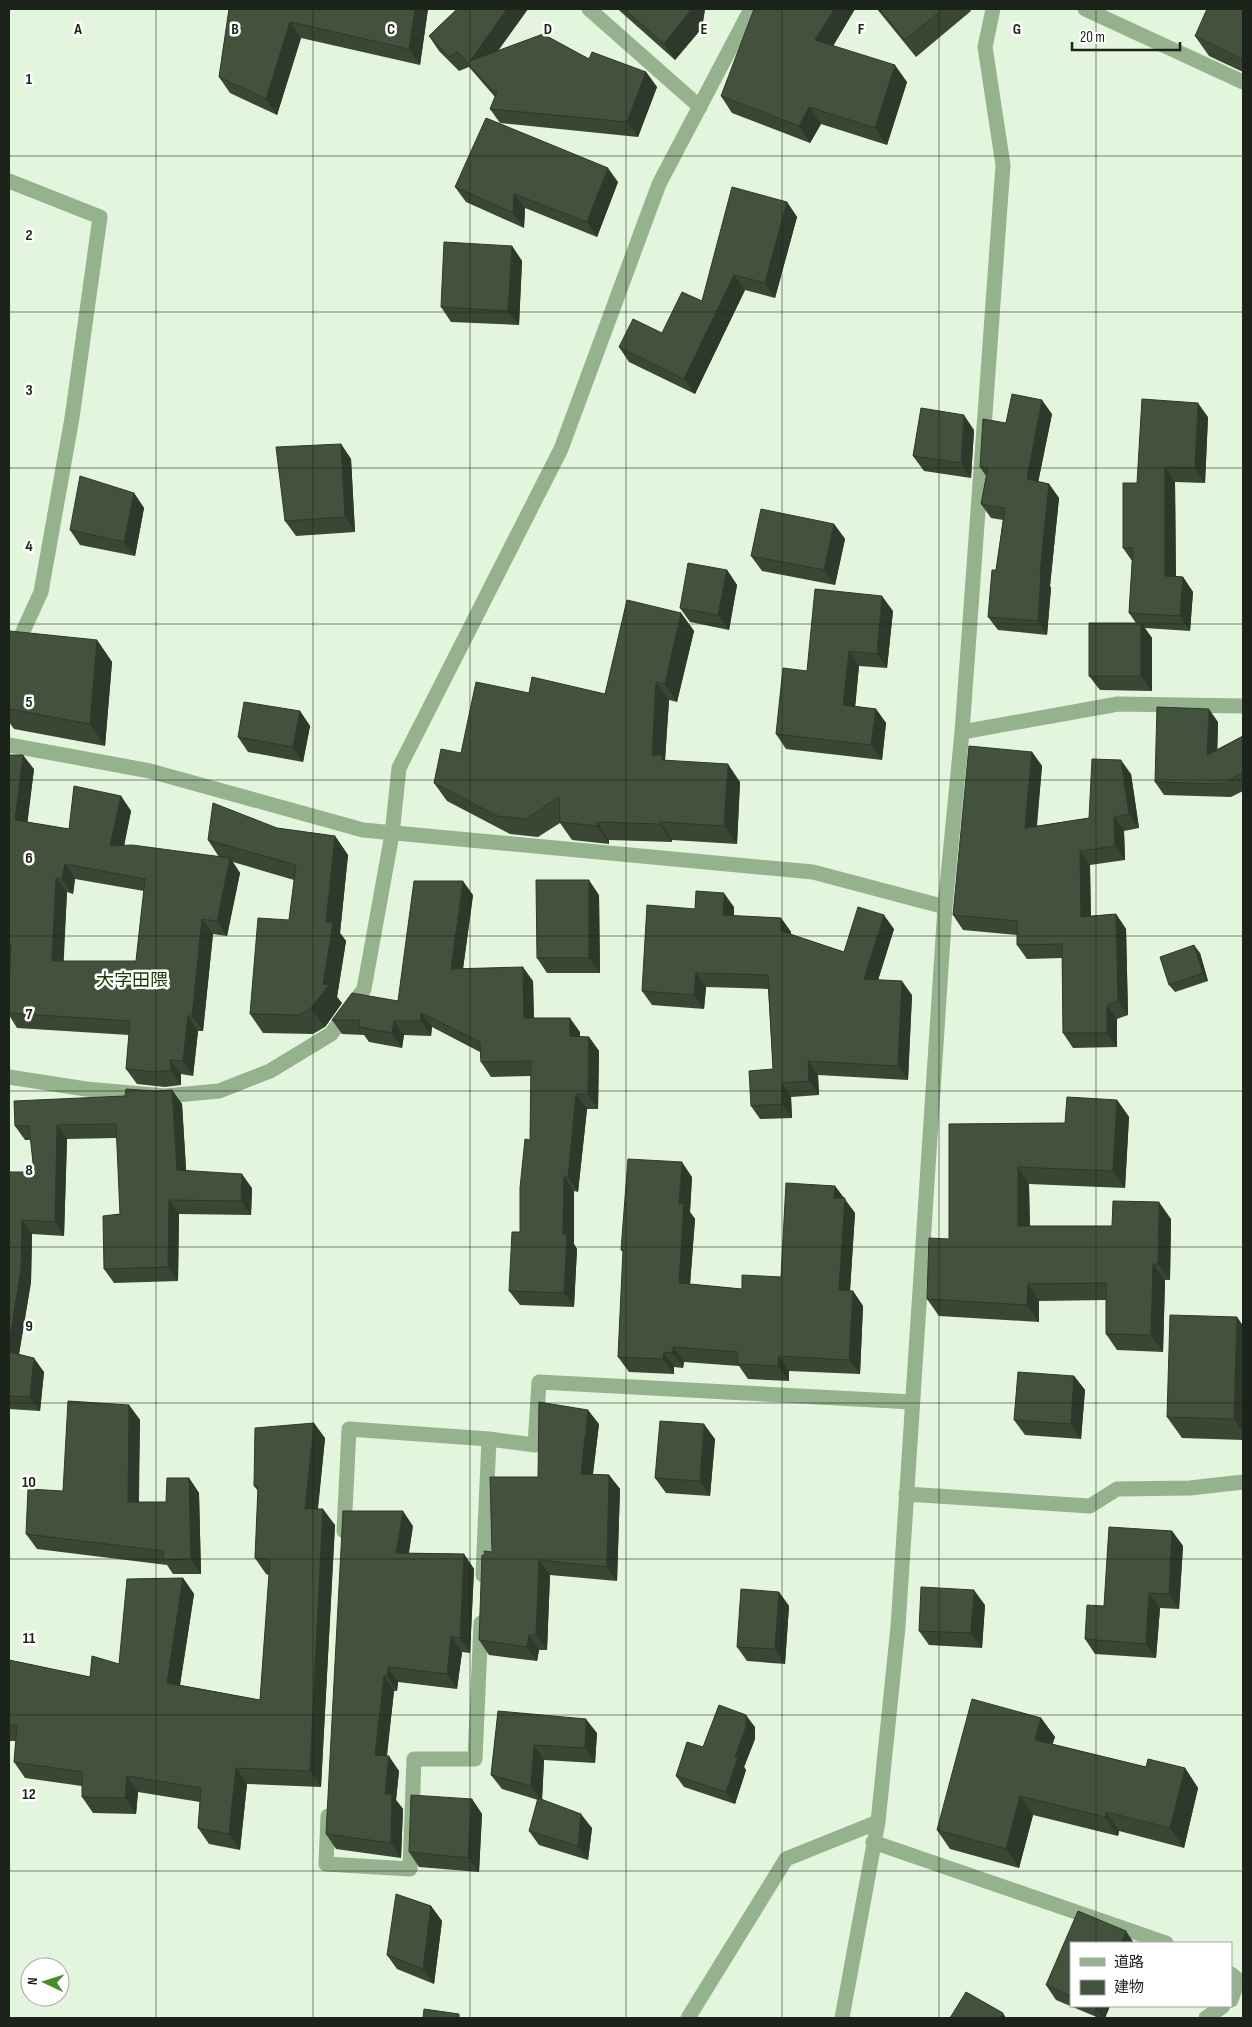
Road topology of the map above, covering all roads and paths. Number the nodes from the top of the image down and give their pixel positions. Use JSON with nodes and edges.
{"nodes":[{"id":1,"x":589,"y":9,"type":"edge"},
{"id":2,"x":751,"y":9,"type":"edge"},
{"id":3,"x":993,"y":9,"type":"edge"},
{"id":4,"x":1085,"y":9,"type":"edge"},
{"id":5,"x":1243,"y":82,"type":"edge"},
{"id":6,"x":700,"y":107,"type":"junction"},
{"id":7,"x":9,"y":181,"type":"edge"},
{"id":8,"x":9,"y":662,"type":"edge"},
{"id":9,"x":1243,"y":706,"type":"edge"},
{"id":10,"x":962,"y":732,"type":"junction"},
{"id":11,"x":9,"y":745,"type":"edge"},
{"id":12,"x":392,"y":834,"type":"junction"},
{"id":13,"x":945,"y":907,"type":"junction"},
{"id":14,"x":9,"y":1077,"type":"edge"},
{"id":15,"x":912,"y":1402,"type":"junction"},
{"id":16,"x":489,"y":1439,"type":"junction"},
{"id":17,"x":1243,"y":1482,"type":"edge"},
{"id":18,"x":906,"y":1494,"type":"junction"},
{"id":19,"x":343,"y":1548,"type":"edge"},
{"id":20,"x":329,"y":1805,"type":"edge"},
{"id":21,"x":878,"y":1822,"type":"junction"},
{"id":22,"x":873,"y":1842,"type":"junction"},
{"id":23,"x":1163,"y":1942,"type":"edge"},
{"id":24,"x":1232,"y":1975,"type":"edge"},
{"id":25,"x":1232,"y":1997,"type":"edge"},
{"id":26,"x":1222,"y":2007,"type":"edge"},
{"id":27,"x":688,"y":2018,"type":"edge"},
{"id":28,"x":842,"y":2018,"type":"edge"},
{"id":29,"x":1206,"y":2018,"type":"edge"}],
"edges":[{"from":1,"to":6,"type":"street"},
{"from":2,"to":6,"type":"street"},
{"from":3,"to":10,"type":"street"},
{"from":4,"to":5,"type":"street"},
{"from":6,"to":12,"type":"street"},
{"from":7,"to":8,"type":"street"},
{"from":9,"to":10,"type":"street"},
{"from":10,"to":13,"type":"street"},
{"from":11,"to":12,"type":"street"},
{"from":12,"to":13,"type":"street"},
{"from":12,"to":14,"type":"street"},
{"from":13,"to":15,"type":"street"},
{"from":15,"to":16,"type":"street"},
{"from":15,"to":18,"type":"street"},
{"from":16,"to":19,"type":"street"},
{"from":16,"to":20,"type":"street"},
{"from":17,"to":18,"type":"street"},
{"from":18,"to":21,"type":"street"},
{"from":21,"to":22,"type":"street"},
{"from":21,"to":27,"type":"street"},
{"from":22,"to":23,"type":"street"},
{"from":22,"to":28,"type":"street"},
{"from":24,"to":25,"type":"street"},
{"from":26,"to":29,"type":"street"}]}
